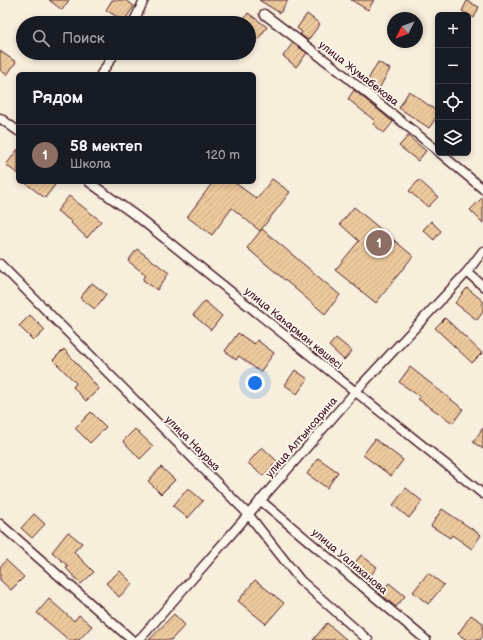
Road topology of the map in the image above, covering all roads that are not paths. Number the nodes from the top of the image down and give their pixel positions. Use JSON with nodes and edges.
{"nodes":[{"id":1,"x":144,"y":0,"type":"edge"},
{"id":2,"x":264,"y":14,"type":"dead end"},
{"id":3,"x":136,"y":16,"type":"edge"},
{"id":4,"x":110,"y":60,"type":"edge"},
{"id":5,"x":102,"y":72,"type":"edge"},
{"id":6,"x":0,"y":118,"type":"edge"},
{"id":7,"x":16,"y":130,"type":"edge"},
{"id":8,"x":435,"y":149,"type":"edge"},
{"id":9,"x":444,"y":156,"type":"edge"},
{"id":10,"x":92,"y":184,"type":"edge"},
{"id":11,"x":483,"y":189,"type":"edge"},
{"id":12,"x":483,"y":251,"type":"edge"},
{"id":13,"x":0,"y":264,"type":"edge"},
{"id":14,"x":467,"y":272,"type":"junction"},
{"id":15,"x":483,"y":286,"type":"edge"},
{"id":16,"x":355,"y":392,"type":"junction"},
{"id":17,"x":483,"y":494,"type":"edge"},
{"id":18,"x":260,"y":500,"type":"junction"},
{"id":19,"x":248,"y":514,"type":"junction"},
{"id":20,"x":0,"y":524,"type":"edge"},
{"id":21,"x":132,"y":640,"type":"edge"},
{"id":22,"x":139,"y":640,"type":"edge"},
{"id":23,"x":368,"y":640,"type":"edge"},
{"id":24,"x":426,"y":640,"type":"edge"}],
"edges":[{"from":1,"to":3,"type":"street"},
{"from":2,"to":8,"type":"street","name":"улица Жумабекова"},
{"from":4,"to":5,"type":"street"},
{"from":6,"to":7,"type":"street"},
{"from":9,"to":11,"type":"street","name":"улица Жумабекова"},
{"from":10,"to":16,"type":"street","name":"улица Каһарман көшесі"},
{"from":12,"to":14,"type":"street","name":"улица Алтынсарина"},
{"from":13,"to":19,"type":"street","name":"улица Наурыз"},
{"from":14,"to":15,"type":"street"},
{"from":14,"to":16,"type":"street","name":"улица Алтынсарина"},
{"from":16,"to":17,"type":"street","name":"улица Каһарман көшесі"},
{"from":16,"to":18,"type":"street","name":"улица Алтынсарина"},
{"from":18,"to":19,"type":"street","name":"улица Алтынсарина"},
{"from":18,"to":24,"type":"street","name":"улица Уалиханова"},
{"from":19,"to":22,"type":"street","name":"улица Алтынсарина"},
{"from":19,"to":23,"type":"street","name":"улица Наурыз"},
{"from":20,"to":21,"type":"street"}]}
